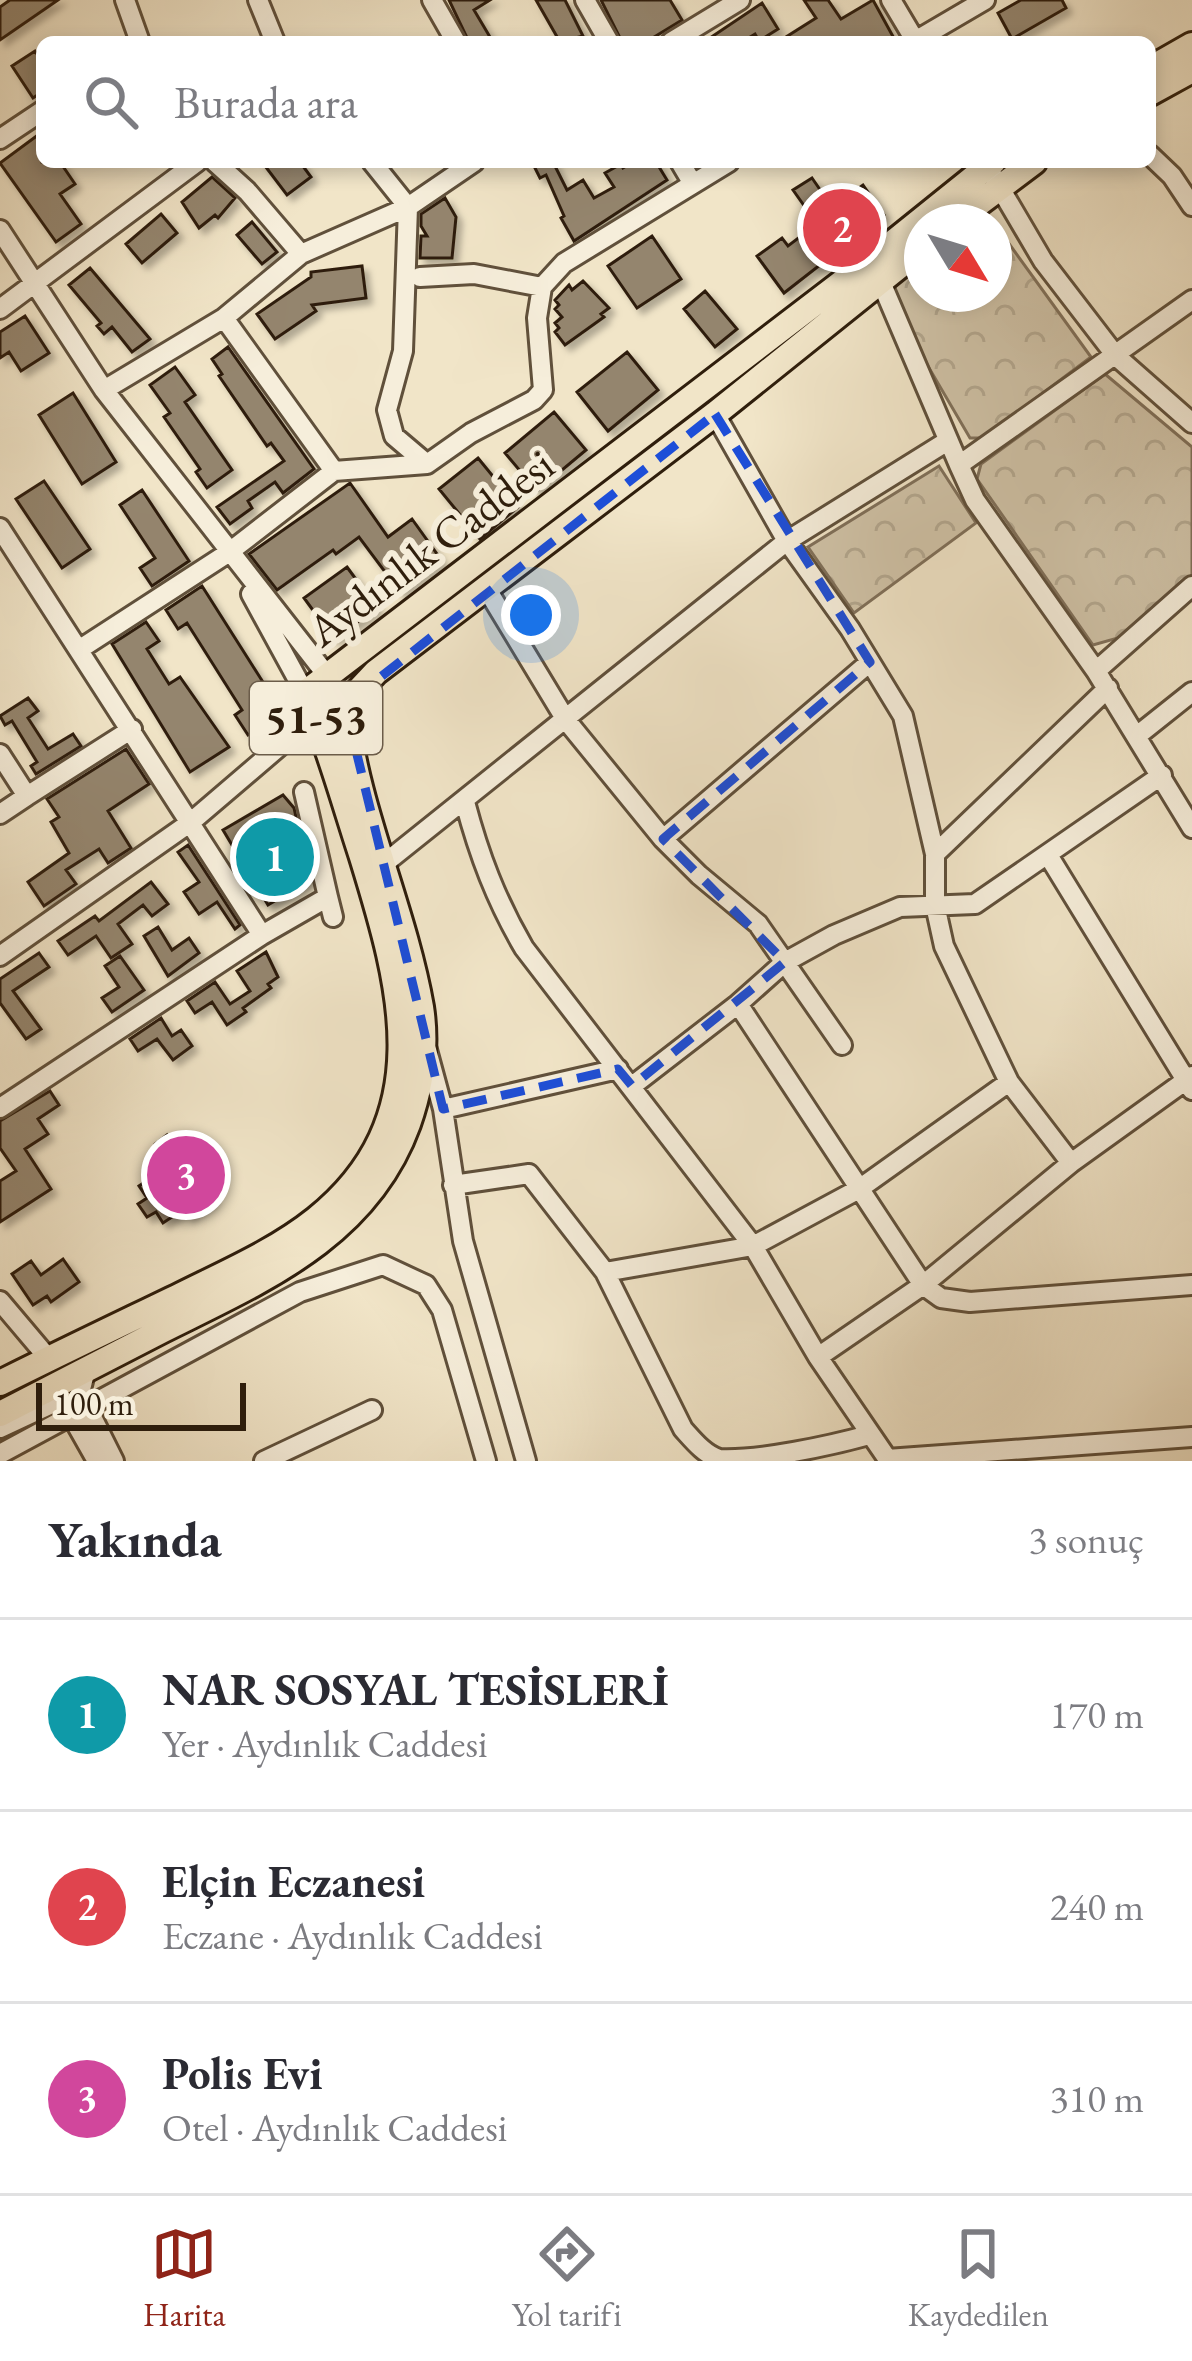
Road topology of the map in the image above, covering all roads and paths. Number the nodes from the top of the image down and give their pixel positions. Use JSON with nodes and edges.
{"nodes":[{"id":1,"x":124,"y":0,"type":"edge"},
{"id":2,"x":259,"y":0,"type":"edge"},
{"id":3,"x":432,"y":0,"type":"edge"},
{"id":4,"x":585,"y":0,"type":"edge"},
{"id":5,"x":740,"y":0,"type":"edge"},
{"id":6,"x":891,"y":0,"type":"edge"},
{"id":7,"x":985,"y":0,"type":"edge"},
{"id":8,"x":138,"y":36,"type":"edge"},
{"id":9,"x":273,"y":36,"type":"edge"},
{"id":10,"x":453,"y":36,"type":"edge"},
{"id":11,"x":606,"y":36,"type":"edge"},
{"id":12,"x":681,"y":36,"type":"edge"},
{"id":13,"x":912,"y":36,"type":"edge"},
{"id":14,"x":925,"y":36,"type":"edge"},
{"id":15,"x":1192,"y":45,"type":"edge"},
{"id":16,"x":1156,"y":65,"type":"edge"},
{"id":17,"x":1192,"y":70,"type":"edge"},
{"id":18,"x":1156,"y":90,"type":"edge"},
{"id":19,"x":36,"y":115,"type":"edge"},
{"id":20,"x":0,"y":139,"type":"edge"},
{"id":21,"x":1156,"y":161,"type":"edge"},
{"id":22,"x":188,"y":168,"type":"edge"},
{"id":23,"x":222,"y":168,"type":"edge"},
{"id":24,"x":377,"y":168,"type":"edge"},
{"id":25,"x":465,"y":168,"type":"edge"},
{"id":26,"x":684,"y":168,"type":"edge"},
{"id":27,"x":719,"y":168,"type":"edge"},
{"id":28,"x":991,"y":169,"type":"edge"},
{"id":29,"x":693,"y":184,"type":"junction"},
{"id":30,"x":967,"y":204,"type":"edge"},
{"id":31,"x":1192,"y":206,"type":"edge"},
{"id":32,"x":407,"y":207,"type":"junction"},
{"id":33,"x":0,"y":230,"type":"edge"},
{"id":34,"x":301,"y":254,"type":"junction"},
{"id":35,"x":904,"y":263,"type":"edge"},
{"id":36,"x":420,"y":277,"type":"dead end"},
{"id":37,"x":880,"y":282,"type":"junction"},
{"id":38,"x":37,"y":285,"type":"junction"},
{"id":39,"x":542,"y":286,"type":"junction"},
{"id":40,"x":1192,"y":300,"type":"edge"},
{"id":41,"x":0,"y":309,"type":"edge"},
{"id":42,"x":224,"y":318,"type":"junction"},
{"id":43,"x":1116,"y":356,"type":"junction"},
{"id":44,"x":104,"y":390,"type":"junction"},
{"id":45,"x":715,"y":414,"type":"junction"},
{"id":46,"x":1192,"y":423,"type":"edge"},
{"id":47,"x":946,"y":442,"type":"junction"},
{"id":48,"x":427,"y":464,"type":"junction"},
{"id":49,"x":959,"y":465,"type":"junction"},
{"id":50,"x":334,"y":471,"type":"junction"},
{"id":51,"x":0,"y":528,"type":"edge"},
{"id":52,"x":787,"y":541,"type":"junction"},
{"id":53,"x":228,"y":554,"type":"junction"},
{"id":54,"x":485,"y":586,"type":"junction"},
{"id":55,"x":1192,"y":586,"type":"edge"},
{"id":56,"x":80,"y":650,"type":"junction"},
{"id":57,"x":870,"y":662,"type":"junction"},
{"id":58,"x":1096,"y":671,"type":"junction"},
{"id":59,"x":329,"y":678,"type":"junction"},
{"id":60,"x":1108,"y":688,"type":"junction"},
{"id":61,"x":1192,"y":692,"type":"edge"},
{"id":62,"x":345,"y":705,"type":"junction"},
{"id":63,"x":313,"y":712,"type":"junction"},
{"id":64,"x":566,"y":720,"type":"junction"},
{"id":65,"x":131,"y":729,"type":"junction"},
{"id":66,"x":1138,"y":735,"type":"junction"},
{"id":67,"x":0,"y":754,"type":"edge"},
{"id":68,"x":1162,"y":776,"type":"junction"},
{"id":69,"x":304,"y":792,"type":"dead end"},
{"id":70,"x":28,"y":796,"type":"junction"},
{"id":71,"x":465,"y":802,"type":"junction"},
{"id":72,"x":0,"y":814,"type":"edge"},
{"id":73,"x":191,"y":822,"type":"junction"},
{"id":74,"x":1192,"y":828,"type":"edge"},
{"id":75,"x":663,"y":839,"type":"junction"},
{"id":76,"x":935,"y":854,"type":"junction"},
{"id":77,"x":1048,"y":855,"type":"junction"},
{"id":78,"x":385,"y":863,"type":"junction"},
{"id":79,"x":935,"y":905,"type":"junction"},
{"id":80,"x":259,"y":930,"type":"junction"},
{"id":81,"x":0,"y":956,"type":"edge"},
{"id":82,"x":785,"y":962,"type":"junction"},
{"id":83,"x":738,"y":1004,"type":"junction"},
{"id":84,"x":423,"y":1034,"type":"junction"},
{"id":85,"x":842,"y":1045,"type":"dead end"},
{"id":86,"x":618,"y":1069,"type":"junction"},
{"id":87,"x":1010,"y":1082,"type":"junction"},
{"id":88,"x":1190,"y":1082,"type":"edge"},
{"id":89,"x":632,"y":1086,"type":"junction"},
{"id":90,"x":0,"y":1108,"type":"edge"},
{"id":91,"x":443,"y":1109,"type":"junction"},
{"id":92,"x":1071,"y":1163,"type":"junction"},
{"id":93,"x":454,"y":1185,"type":"junction"},
{"id":94,"x":859,"y":1190,"type":"junction"},
{"id":95,"x":753,"y":1246,"type":"junction"},
{"id":96,"x":605,"y":1272,"type":"junction"},
{"id":97,"x":923,"y":1285,"type":"junction"},
{"id":98,"x":1192,"y":1285,"type":"edge"},
{"id":99,"x":0,"y":1300,"type":"edge"},
{"id":100,"x":818,"y":1357,"type":"junction"},
{"id":101,"x":49,"y":1359,"type":"junction"},
{"id":102,"x":86,"y":1370,"type":"junction"},
{"id":103,"x":0,"y":1383,"type":"edge"},
{"id":104,"x":372,"y":1410,"type":"dead end"},
{"id":105,"x":80,"y":1412,"type":"junction"},
{"id":106,"x":0,"y":1414,"type":"edge"},
{"id":107,"x":0,"y":1428,"type":"edge"},
{"id":108,"x":868,"y":1435,"type":"junction"},
{"id":109,"x":1192,"y":1437,"type":"edge"},
{"id":110,"x":1119,"y":1452,"type":"edge"},
{"id":111,"x":0,"y":1454,"type":"edge"},
{"id":112,"x":888,"y":1460,"type":"edge"},
{"id":113,"x":97,"y":1461,"type":"edge"},
{"id":114,"x":114,"y":1461,"type":"edge"},
{"id":115,"x":264,"y":1461,"type":"edge"},
{"id":116,"x":486,"y":1461,"type":"edge"},
{"id":117,"x":526,"y":1461,"type":"edge"}],
"edges":[{"from":1,"to":8,"type":"street"},
{"from":2,"to":9,"type":"street"},
{"from":3,"to":10,"type":"street"},
{"from":4,"to":11,"type":"street"},
{"from":5,"to":12,"type":"street"},
{"from":6,"to":13,"type":"street"},
{"from":7,"to":14,"type":"street"},
{"from":15,"to":16,"type":"main road"},
{"from":17,"to":18,"type":"main road"},
{"from":19,"to":20,"type":"street"},
{"from":21,"to":31,"type":"street"},
{"from":22,"to":38,"type":"street"},
{"from":23,"to":34,"type":"street"},
{"from":24,"to":32,"type":"street"},
{"from":25,"to":32,"type":"street"},
{"from":26,"to":29,"type":"street"},
{"from":27,"to":29,"type":"street"},
{"from":28,"to":30,"type":"main road","name":"Aydınlık Caddesi","number":"51-53"},
{"from":28,"to":43,"type":"street"},
{"from":28,"to":59,"type":"main road","name":"Aydınlık Caddesi","number":"51-53"},
{"from":29,"to":39,"type":"street"},
{"from":32,"to":34,"type":"street"},
{"from":32,"to":48,"type":"street"},
{"from":33,"to":38,"type":"street"},
{"from":34,"to":42,"type":"street"},
{"from":35,"to":37,"type":"main road","name":"Aydınlık Caddesi","number":"51-53"},
{"from":36,"to":39,"type":"street"},
{"from":37,"to":45,"type":"main road","name":"Aydınlık Caddesi","number":"51-53"},
{"from":37,"to":47,"type":"street"},
{"from":38,"to":41,"type":"street"},
{"from":38,"to":44,"type":"street"},
{"from":39,"to":48,"type":"street"},
{"from":40,"to":43,"type":"street"},
{"from":42,"to":44,"type":"street"},
{"from":42,"to":50,"type":"street"},
{"from":43,"to":46,"type":"street"},
{"from":43,"to":49,"type":"street"},
{"from":44,"to":53,"type":"street"},
{"from":45,"to":52,"type":"street"},
{"from":45,"to":54,"type":"main road","name":"Aydınlık Caddesi","number":"51-53"},
{"from":47,"to":49,"type":"street"},
{"from":47,"to":52,"type":"street"},
{"from":48,"to":50,"type":"street"},
{"from":49,"to":58,"type":"street"},
{"from":50,"to":53,"type":"street"},
{"from":51,"to":56,"type":"street"},
{"from":52,"to":57,"type":"street"},
{"from":52,"to":64,"type":"street"},
{"from":53,"to":56,"type":"street"},
{"from":53,"to":59,"type":"street"},
{"from":53,"to":63,"type":"street"},
{"from":54,"to":62,"type":"main road","name":"Aydınlık Caddesi","number":"51-53"},
{"from":54,"to":64,"type":"street"},
{"from":55,"to":58,"type":"street"},
{"from":56,"to":65,"type":"street"},
{"from":57,"to":75,"type":"street"},
{"from":57,"to":76,"type":"street"},
{"from":58,"to":60,"type":"street"},
{"from":59,"to":62,"type":"street"},
{"from":59,"to":63,"type":"main road","name":"Aydınlık Caddesi","number":"51-53"},
{"from":60,"to":66,"type":"street"},
{"from":60,"to":76,"type":"street"},
{"from":61,"to":66,"type":"street"},
{"from":62,"to":63,"type":"main road"},
{"from":62,"to":78,"type":"main road","name":"Aydınlık Caddesi","number":"51-53"},
{"from":63,"to":73,"type":"street"},
{"from":63,"to":101,"type":"main road","number":"51-53"},
{"from":64,"to":71,"type":"street"},
{"from":64,"to":75,"type":"street"},
{"from":65,"to":70,"type":"street"},
{"from":65,"to":73,"type":"street"},
{"from":66,"to":68,"type":"street"},
{"from":67,"to":70,"type":"street"},
{"from":68,"to":74,"type":"street"},
{"from":68,"to":77,"type":"street"},
{"from":69,"to":80,"type":"street"},
{"from":70,"to":72,"type":"street"},
{"from":71,"to":78,"type":"street"},
{"from":71,"to":86,"type":"street"},
{"from":73,"to":80,"type":"street"},
{"from":73,"to":81,"type":"street"},
{"from":75,"to":82,"type":"street"},
{"from":76,"to":79,"type":"street"},
{"from":77,"to":79,"type":"street"},
{"from":77,"to":88,"type":"street"},
{"from":78,"to":84,"type":"main road","name":"Aydınlık Caddesi","number":"51-53"},
{"from":79,"to":82,"type":"street"},
{"from":79,"to":87,"type":"street"},
{"from":80,"to":90,"type":"street"},
{"from":82,"to":83,"type":"street"},
{"from":82,"to":85,"type":"street"},
{"from":83,"to":89,"type":"street"},
{"from":83,"to":94,"type":"street"},
{"from":84,"to":91,"type":"street"},
{"from":84,"to":102,"type":"main road","name":"Aydınlık Caddesi","number":"51-53"},
{"from":86,"to":89,"type":"street"},
{"from":86,"to":91,"type":"street"},
{"from":87,"to":92,"type":"street"},
{"from":87,"to":94,"type":"street"},
{"from":88,"to":92,"type":"street"},
{"from":89,"to":95,"type":"street"},
{"from":91,"to":93,"type":"street"},
{"from":92,"to":97,"type":"street"},
{"from":93,"to":96,"type":"street"},
{"from":93,"to":117,"type":"street"},
{"from":94,"to":95,"type":"street"},
{"from":94,"to":97,"type":"street"},
{"from":95,"to":96,"type":"street"},
{"from":95,"to":100,"type":"street"},
{"from":96,"to":108,"type":"street"},
{"from":97,"to":98,"type":"street"},
{"from":97,"to":100,"type":"street"},
{"from":99,"to":101,"type":"street"},
{"from":100,"to":108,"type":"street"},
{"from":101,"to":103,"type":"main road","number":"51-53"},
{"from":102,"to":105,"type":"street"},
{"from":102,"to":106,"type":"main road","name":"Aydınlık Caddesi","number":"51-53"},
{"from":104,"to":115,"type":"street"},
{"from":105,"to":107,"type":"street"},
{"from":105,"to":111,"type":"street"},
{"from":105,"to":113,"type":"street"},
{"from":105,"to":114,"type":"street"},
{"from":105,"to":116,"type":"street"},
{"from":108,"to":112,"type":"street"},
{"from":109,"to":110,"type":"street"},
{"from":110,"to":112,"type":"street"}]}
